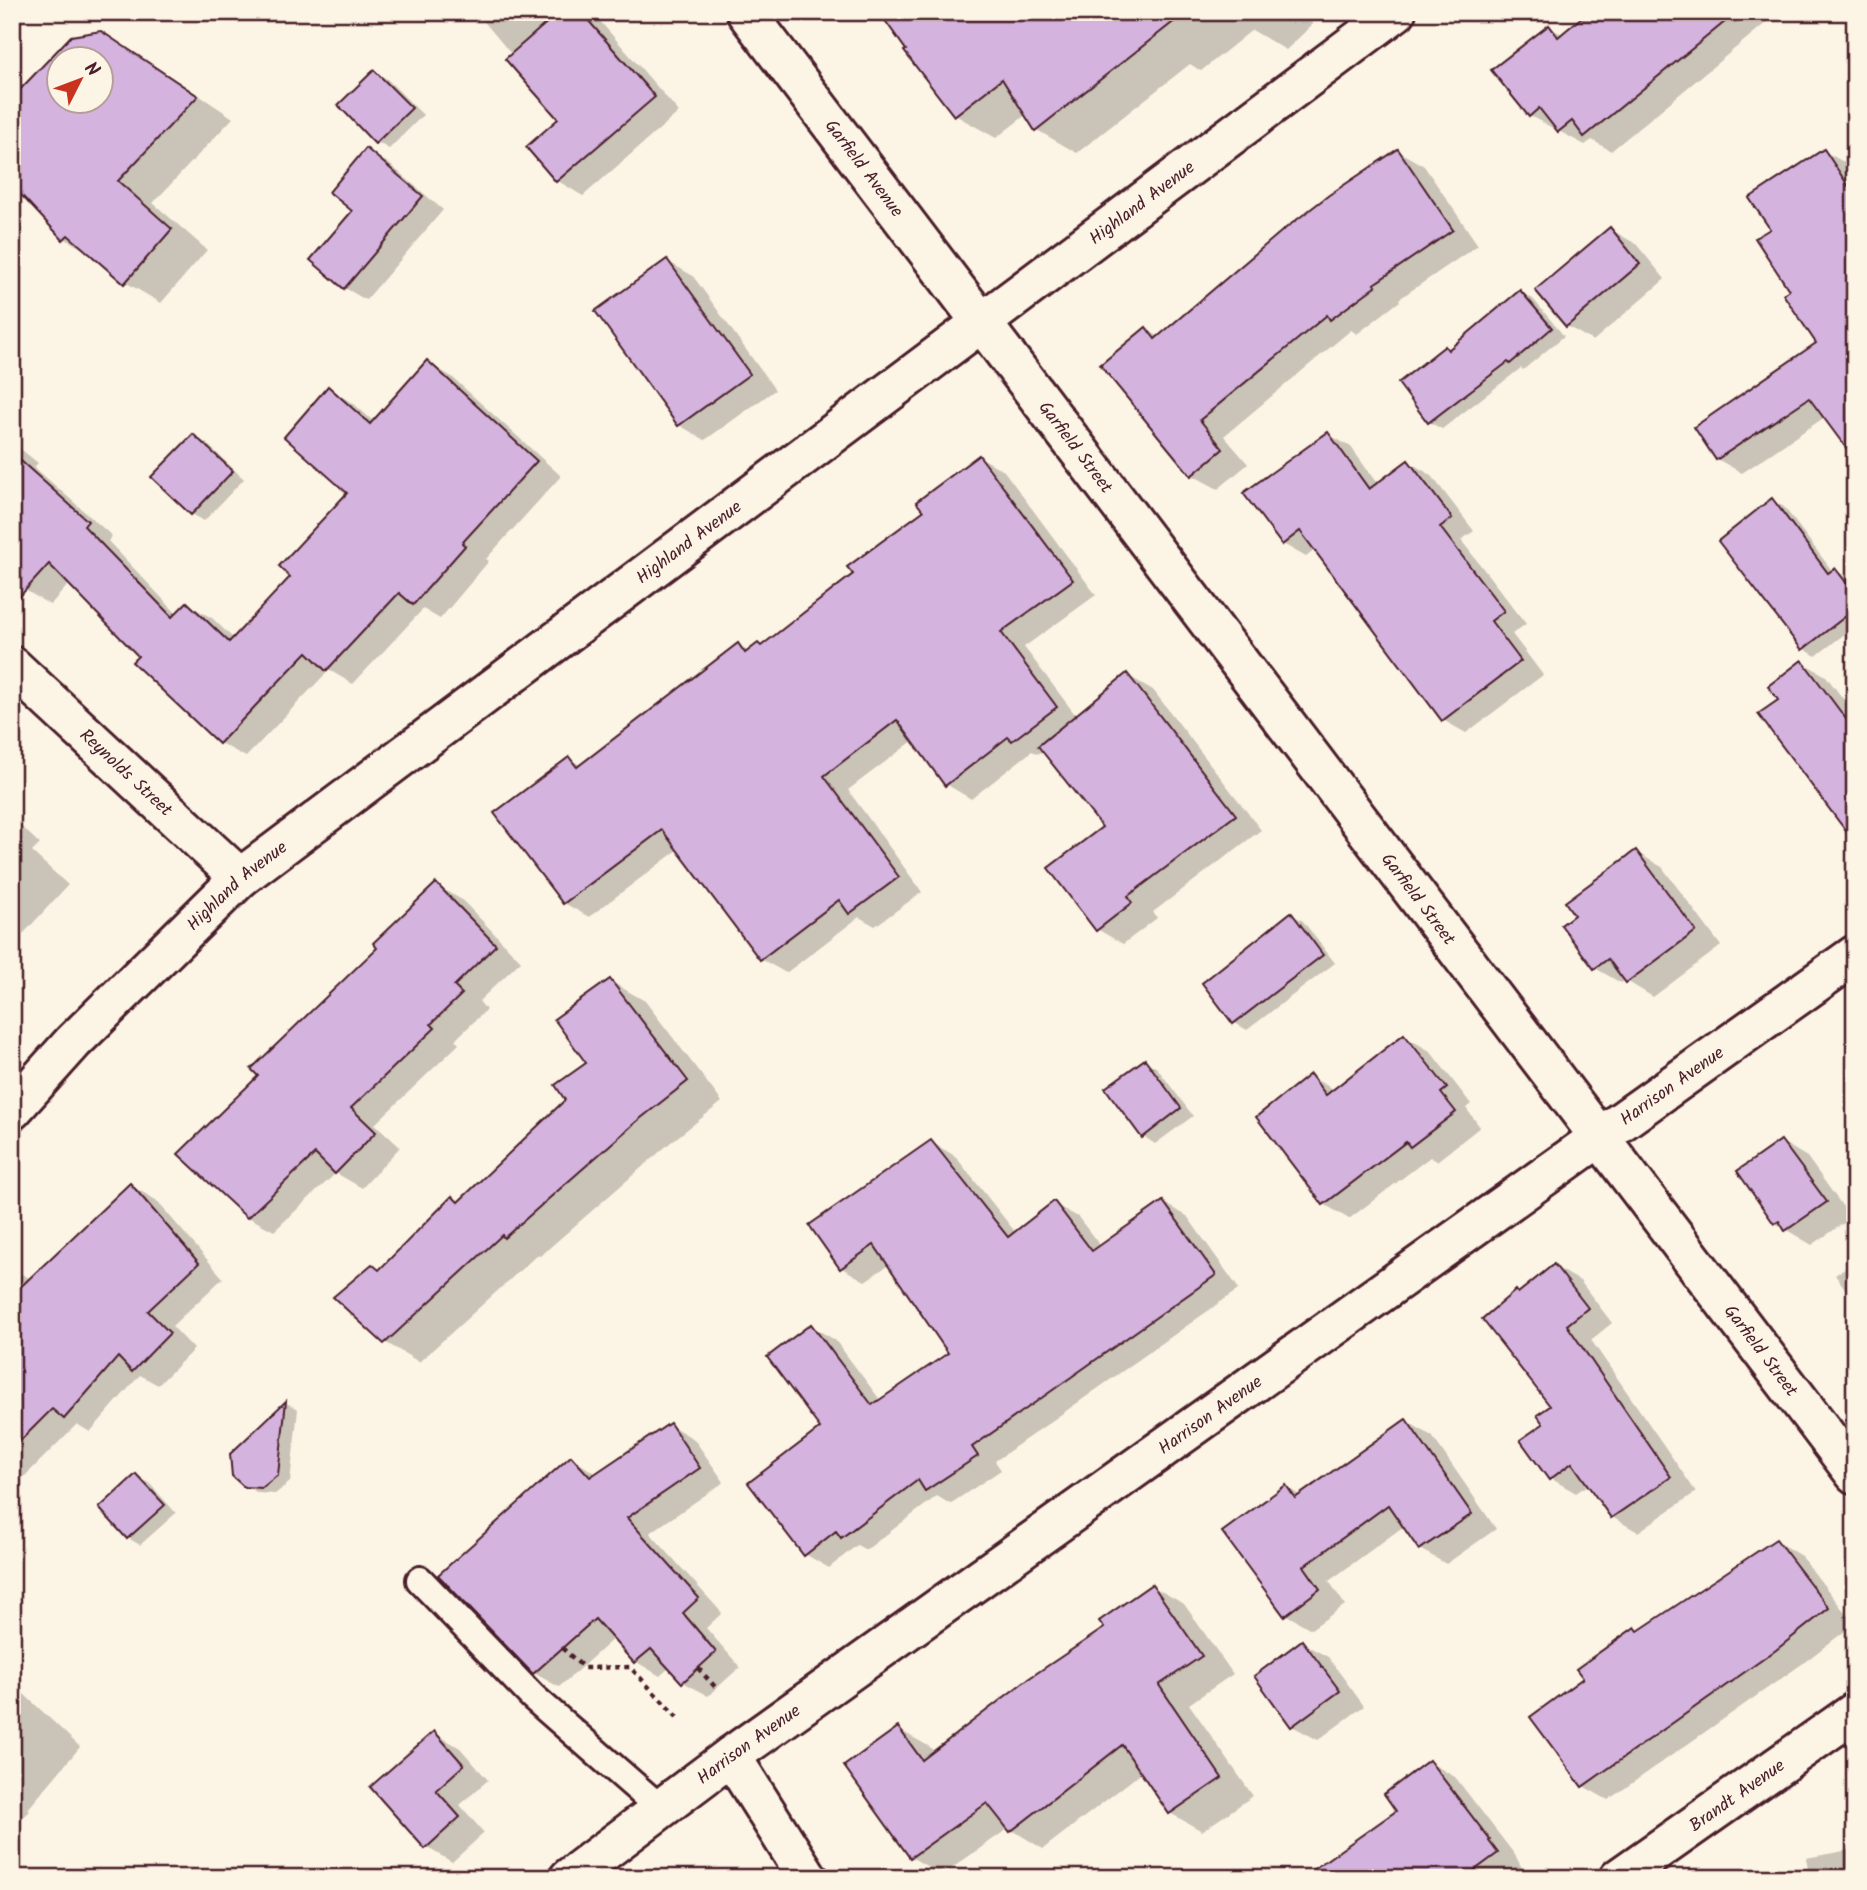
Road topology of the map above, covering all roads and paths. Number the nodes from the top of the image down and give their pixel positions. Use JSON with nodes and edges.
{"nodes":[{"id":1,"x":747,"y":12,"type":"edge"},
{"id":2,"x":1396,"y":12,"type":"edge"},
{"id":3,"x":982,"y":323,"type":"junction"},
{"id":4,"x":12,"y":666,"type":"edge"},
{"id":5,"x":240,"y":878,"type":"junction"},
{"id":6,"x":1855,"y":956,"type":"edge"},
{"id":7,"x":12,"y":1110,"type":"edge"},
{"id":8,"x":1599,"y":1138,"type":"junction"},
{"id":9,"x":1855,"y":1474,"type":"edge"},
{"id":10,"x":420,"y":1580,"type":"dead end"},
{"id":11,"x":562,"y":1648,"type":"dead end"},
{"id":12,"x":698,"y":1668,"type":"dead end"},
{"id":13,"x":716,"y":1689,"type":"dead end"},
{"id":14,"x":1855,"y":1712,"type":"edge"},
{"id":15,"x":677,"y":1717,"type":"dead end"},
{"id":16,"x":731,"y":1756,"type":"junction"},
{"id":17,"x":661,"y":1809,"type":"junction"},
{"id":18,"x":569,"y":1878,"type":"edge"},
{"id":19,"x":808,"y":1878,"type":"edge"},
{"id":20,"x":1619,"y":1878,"type":"edge"}],
"edges":[{"from":1,"to":3,"type":"street","name":"Garfield Avenue"},
{"from":2,"to":3,"type":"street","name":"Highland Avenue"},
{"from":3,"to":5,"type":"street","name":"Highland Avenue"},
{"from":3,"to":8,"type":"street","name":"Garfield Street"},
{"from":4,"to":5,"type":"street","name":"Reynolds Street"},
{"from":5,"to":7,"type":"street","name":"Highland Avenue"},
{"from":6,"to":8,"type":"street","name":"Harrison Avenue"},
{"from":8,"to":9,"type":"street","name":"Garfield Street"},
{"from":8,"to":16,"type":"street","name":"Harrison Avenue"},
{"from":10,"to":17,"type":"lane"},
{"from":11,"to":15,"type":"path"},
{"from":12,"to":13,"type":"path"},
{"from":14,"to":20,"type":"street","name":"Brandt Avenue"},
{"from":16,"to":17,"type":"street","name":"Harrison Avenue"},
{"from":16,"to":19,"type":"street"},
{"from":17,"to":18,"type":"street","name":"Harrison Avenue"}]}
